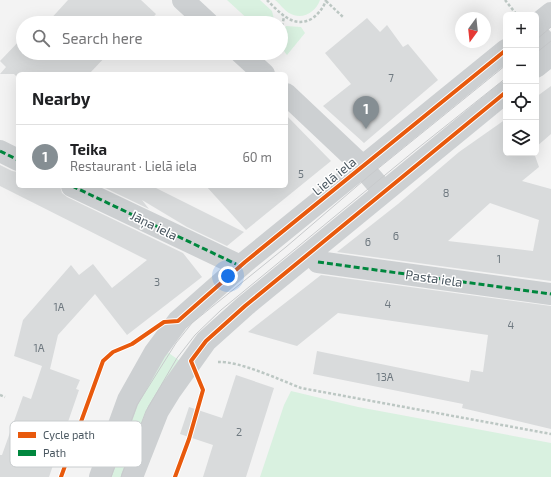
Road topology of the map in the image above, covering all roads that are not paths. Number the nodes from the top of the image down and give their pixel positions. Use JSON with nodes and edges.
{"nodes":[{"id":1,"x":183,"y":0,"type":"edge"},
{"id":2,"x":551,"y":13,"type":"edge"},
{"id":3,"x":200,"y":16,"type":"edge"},
{"id":4,"x":539,"y":23,"type":"edge"},
{"id":5,"x":539,"y":35,"type":"edge"},
{"id":6,"x":551,"y":48,"type":"edge"},
{"id":7,"x":503,"y":52,"type":"edge"},
{"id":8,"x":551,"y":55,"type":"edge"},
{"id":9,"x":248,"y":60,"type":"edge"},
{"id":10,"x":539,"y":65,"type":"edge"},
{"id":11,"x":261,"y":72,"type":"edge"},
{"id":12,"x":503,"y":94,"type":"edge"},
{"id":13,"x":288,"y":96,"type":"edge"},
{"id":14,"x":0,"y":151,"type":"edge"},
{"id":15,"x":16,"y":159,"type":"edge"},
{"id":16,"x":362,"y":166,"type":"junction"},
{"id":17,"x":76,"y":188,"type":"edge"},
{"id":18,"x":384,"y":192,"type":"junction"},
{"id":19,"x":318,"y":262,"type":"dead end"},
{"id":20,"x":236,"y":264,"type":"dead end"},
{"id":21,"x":551,"y":294,"type":"edge"},
{"id":22,"x":120,"y":421,"type":"edge"},
{"id":23,"x":142,"y":452,"type":"edge"},
{"id":24,"x":104,"y":467,"type":"edge"},
{"id":25,"x":136,"y":467,"type":"edge"},
{"id":26,"x":100,"y":477,"type":"edge"},
{"id":27,"x":132,"y":477,"type":"edge"}],
"edges":[{"from":1,"to":3,"type":"street"},
{"from":2,"to":4,"type":"street"},
{"from":5,"to":6,"type":"street"},
{"from":7,"to":16,"type":"street","name":"Lielā iela"},
{"from":8,"to":10,"type":"street"},
{"from":9,"to":11,"type":"street"},
{"from":12,"to":18,"type":"street"},
{"from":13,"to":16,"type":"street"},
{"from":14,"to":15,"type":"street"},
{"from":16,"to":18,"type":"street"},
{"from":16,"to":22,"type":"street","name":"Lielā iela"},
{"from":17,"to":20,"type":"street","name":"Jāņa iela"},
{"from":18,"to":23,"type":"street"},
{"from":19,"to":21,"type":"street","name":"Pasta iela"},
{"from":24,"to":26,"type":"street","name":"Lielā iela"},
{"from":25,"to":27,"type":"street"}]}
